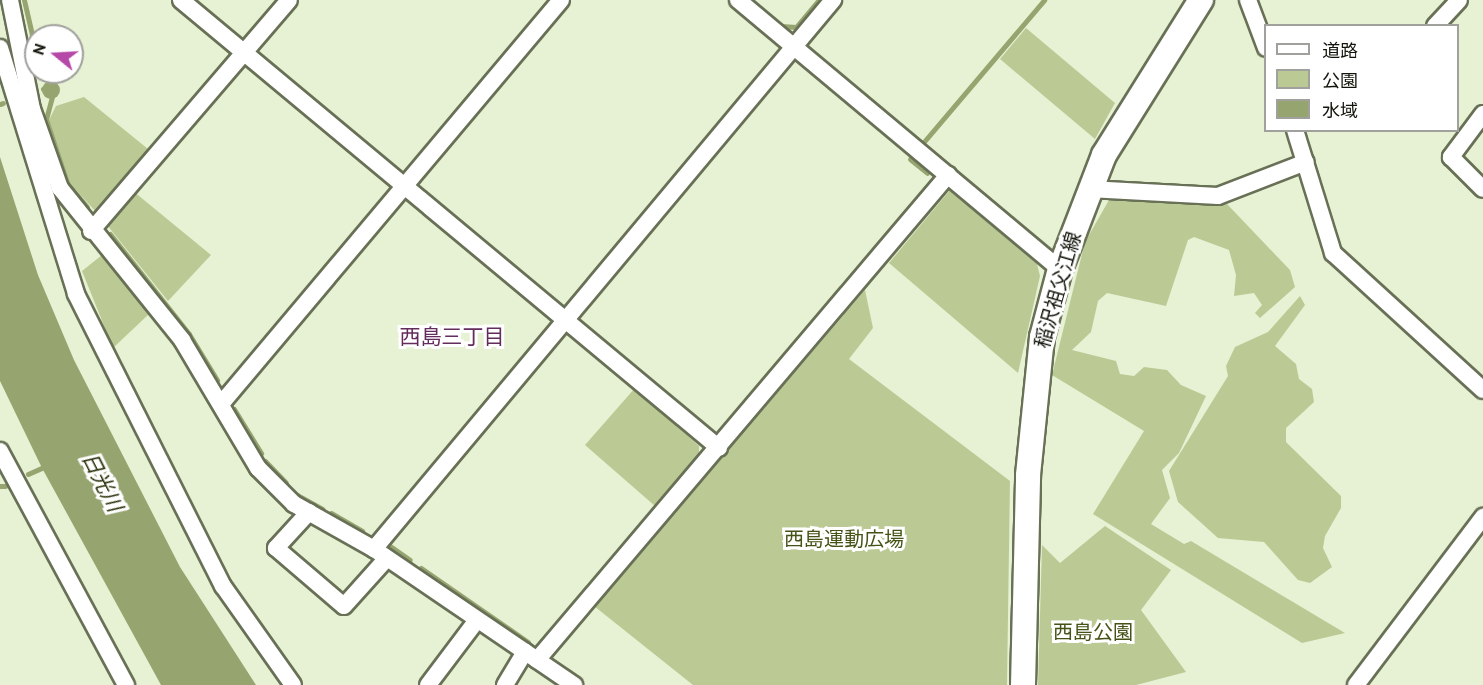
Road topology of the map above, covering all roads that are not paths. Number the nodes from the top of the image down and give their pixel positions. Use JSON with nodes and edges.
{"nodes":[{"id":1,"x":10,"y":0,"type":"edge"},
{"id":2,"x":182,"y":0,"type":"edge"},
{"id":3,"x":289,"y":0,"type":"edge"},
{"id":4,"x":561,"y":0,"type":"edge"},
{"id":5,"x":738,"y":0,"type":"edge"},
{"id":6,"x":833,"y":0,"type":"edge"},
{"id":7,"x":1201,"y":0,"type":"edge"},
{"id":8,"x":1248,"y":0,"type":"edge"},
{"id":9,"x":1459,"y":0,"type":"edge"},
{"id":10,"x":1437,"y":24,"type":"edge"},
{"id":11,"x":1264,"y":43,"type":"edge"},
{"id":12,"x":794,"y":46,"type":"junction"},
{"id":13,"x":0,"y":48,"type":"edge"},
{"id":14,"x":245,"y":52,"type":"junction"},
{"id":15,"x":1483,"y":114,"type":"edge"},
{"id":16,"x":1296,"y":132,"type":"edge"},
{"id":17,"x":1306,"y":162,"type":"junction"},
{"id":18,"x":948,"y":175,"type":"junction"},
{"id":19,"x":404,"y":186,"type":"junction"},
{"id":20,"x":1089,"y":189,"type":"junction"},
{"id":21,"x":1483,"y":189,"type":"edge"},
{"id":22,"x":92,"y":231,"type":"junction"},
{"id":23,"x":1060,"y":269,"type":"junction"},
{"id":24,"x":564,"y":319,"type":"junction"},
{"id":25,"x":1483,"y":390,"type":"edge"},
{"id":26,"x":221,"y":404,"type":"junction"},
{"id":27,"x":719,"y":448,"type":"junction"},
{"id":28,"x":0,"y":451,"type":"edge"},
{"id":29,"x":309,"y":512,"type":"junction"},
{"id":30,"x":1483,"y":517,"type":"edge"},
{"id":31,"x":380,"y":553,"type":"junction"},
{"id":32,"x":477,"y":620,"type":"junction"},
{"id":33,"x":531,"y":656,"type":"junction"},
{"id":34,"x":126,"y":685,"type":"edge"},
{"id":35,"x":293,"y":685,"type":"edge"},
{"id":36,"x":428,"y":685,"type":"edge"},
{"id":37,"x":505,"y":685,"type":"edge"},
{"id":38,"x":574,"y":685,"type":"edge"},
{"id":39,"x":1023,"y":685,"type":"edge"},
{"id":40,"x":1356,"y":685,"type":"edge"}],
"edges":[{"from":1,"to":22,"type":"street"},
{"from":2,"to":14,"type":"street"},
{"from":3,"to":14,"type":"street"},
{"from":4,"to":19,"type":"street"},
{"from":5,"to":12,"type":"street"},
{"from":6,"to":12,"type":"street"},
{"from":7,"to":20,"type":"main road","name":"稲沢祖父江線"},
{"from":8,"to":11,"type":"street"},
{"from":9,"to":10,"type":"street"},
{"from":12,"to":18,"type":"street"},
{"from":12,"to":24,"type":"street"},
{"from":13,"to":35,"type":"street"},
{"from":14,"to":19,"type":"street"},
{"from":14,"to":22,"type":"street"},
{"from":15,"to":21,"type":"street"},
{"from":16,"to":17,"type":"street"},
{"from":17,"to":20,"type":"street"},
{"from":17,"to":25,"type":"street"},
{"from":18,"to":23,"type":"street"},
{"from":18,"to":27,"type":"street"},
{"from":19,"to":24,"type":"street"},
{"from":19,"to":26,"type":"street"},
{"from":20,"to":23,"type":"main road","name":"稲沢祖父江線"},
{"from":22,"to":26,"type":"street"},
{"from":23,"to":39,"type":"main road","name":"稲沢祖父江線"},
{"from":24,"to":27,"type":"street"},
{"from":24,"to":31,"type":"street"},
{"from":26,"to":29,"type":"street"},
{"from":27,"to":33,"type":"street"},
{"from":28,"to":34,"type":"street"},
{"from":29,"to":31,"type":"street"},
{"from":29,"to":31,"type":"street"},
{"from":30,"to":40,"type":"street"},
{"from":31,"to":32,"type":"street"},
{"from":32,"to":33,"type":"street"},
{"from":32,"to":36,"type":"street"},
{"from":33,"to":37,"type":"street"},
{"from":33,"to":38,"type":"street"}]}
